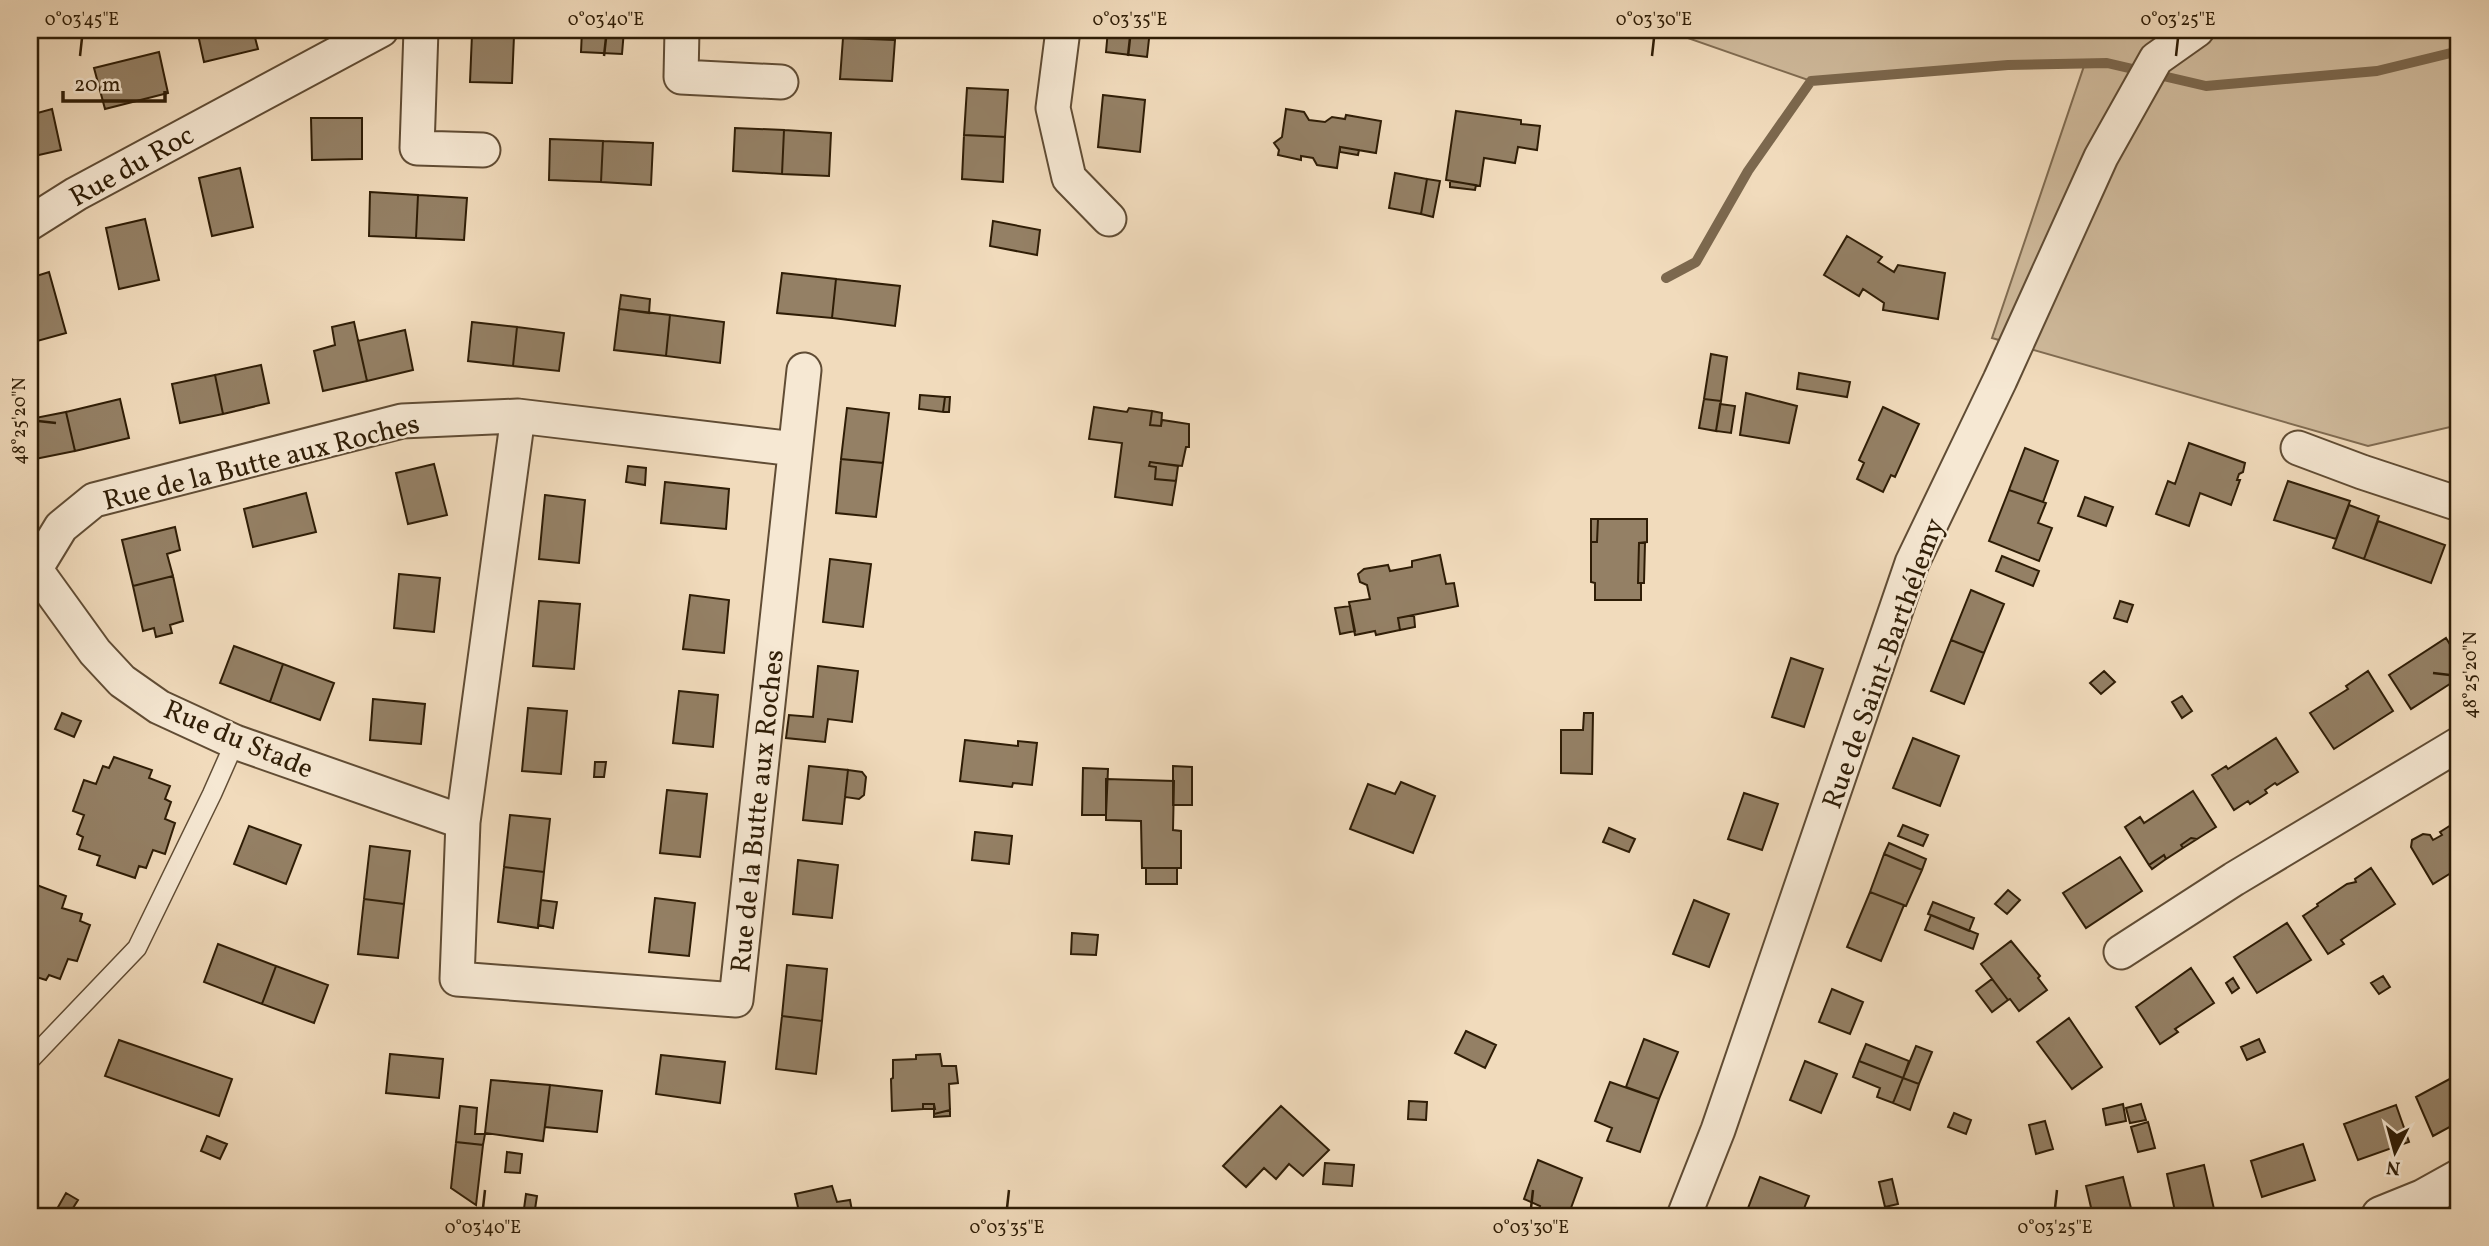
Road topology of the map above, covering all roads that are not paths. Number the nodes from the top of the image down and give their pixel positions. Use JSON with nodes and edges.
{"nodes":[{"id":1,"x":381,"y":30,"type":"edge"},
{"id":2,"x":421,"y":30,"type":"edge"},
{"id":3,"x":682,"y":30,"type":"edge"},
{"id":4,"x":1063,"y":30,"type":"edge"},
{"id":5,"x":2197,"y":30,"type":"edge"},
{"id":6,"x":781,"y":82,"type":"dead end"},
{"id":7,"x":483,"y":149,"type":"dead end"},
{"id":8,"x":1109,"y":219,"type":"dead end"},
{"id":9,"x":30,"y":223,"type":"edge"},
{"id":10,"x":804,"y":370,"type":"dead end"},
{"id":11,"x":518,"y":416,"type":"junction"},
{"id":12,"x":2298,"y":448,"type":"dead end"},
{"id":13,"x":796,"y":449,"type":"junction"},
{"id":14,"x":2459,"y":504,"type":"edge"},
{"id":15,"x":32,"y":568,"type":"edge"},
{"id":16,"x":235,"y":742,"type":"junction"},
{"id":17,"x":2459,"y":744,"type":"edge"},
{"id":18,"x":463,"y":822,"type":"junction"},
{"id":19,"x":2121,"y":952,"type":"dead end"},
{"id":20,"x":30,"y":1060,"type":"edge"},
{"id":21,"x":2459,"y":1179,"type":"edge"},
{"id":22,"x":1684,"y":1216,"type":"edge"},
{"id":23,"x":2381,"y":1216,"type":"edge"}],
"edges":[{"from":1,"to":9,"type":"street","name":"Rue du Roc"},
{"from":2,"to":7,"type":"street"},
{"from":3,"to":6,"type":"street"},
{"from":4,"to":8,"type":"street"},
{"from":5,"to":22,"type":"street","name":"Rue de Saint-Barthélemy"},
{"from":10,"to":13,"type":"street","name":"Rue de la Butte aux Roches"},
{"from":11,"to":13,"type":"street","name":"Rue de la Butte aux Roches"},
{"from":11,"to":15,"type":"street","name":"Rue de la Butte aux Roches"},
{"from":11,"to":18,"type":"street","name":"Rue de la Butte aux Roches"},
{"from":12,"to":14,"type":"street"},
{"from":13,"to":18,"type":"street","name":"Rue de la Butte aux Roches"},
{"from":15,"to":16,"type":"street","name":"Rue du Stade"},
{"from":16,"to":18,"type":"street","name":"Rue du Stade"},
{"from":16,"to":20,"type":"lane"},
{"from":17,"to":19,"type":"street"},
{"from":21,"to":23,"type":"street"}]}
